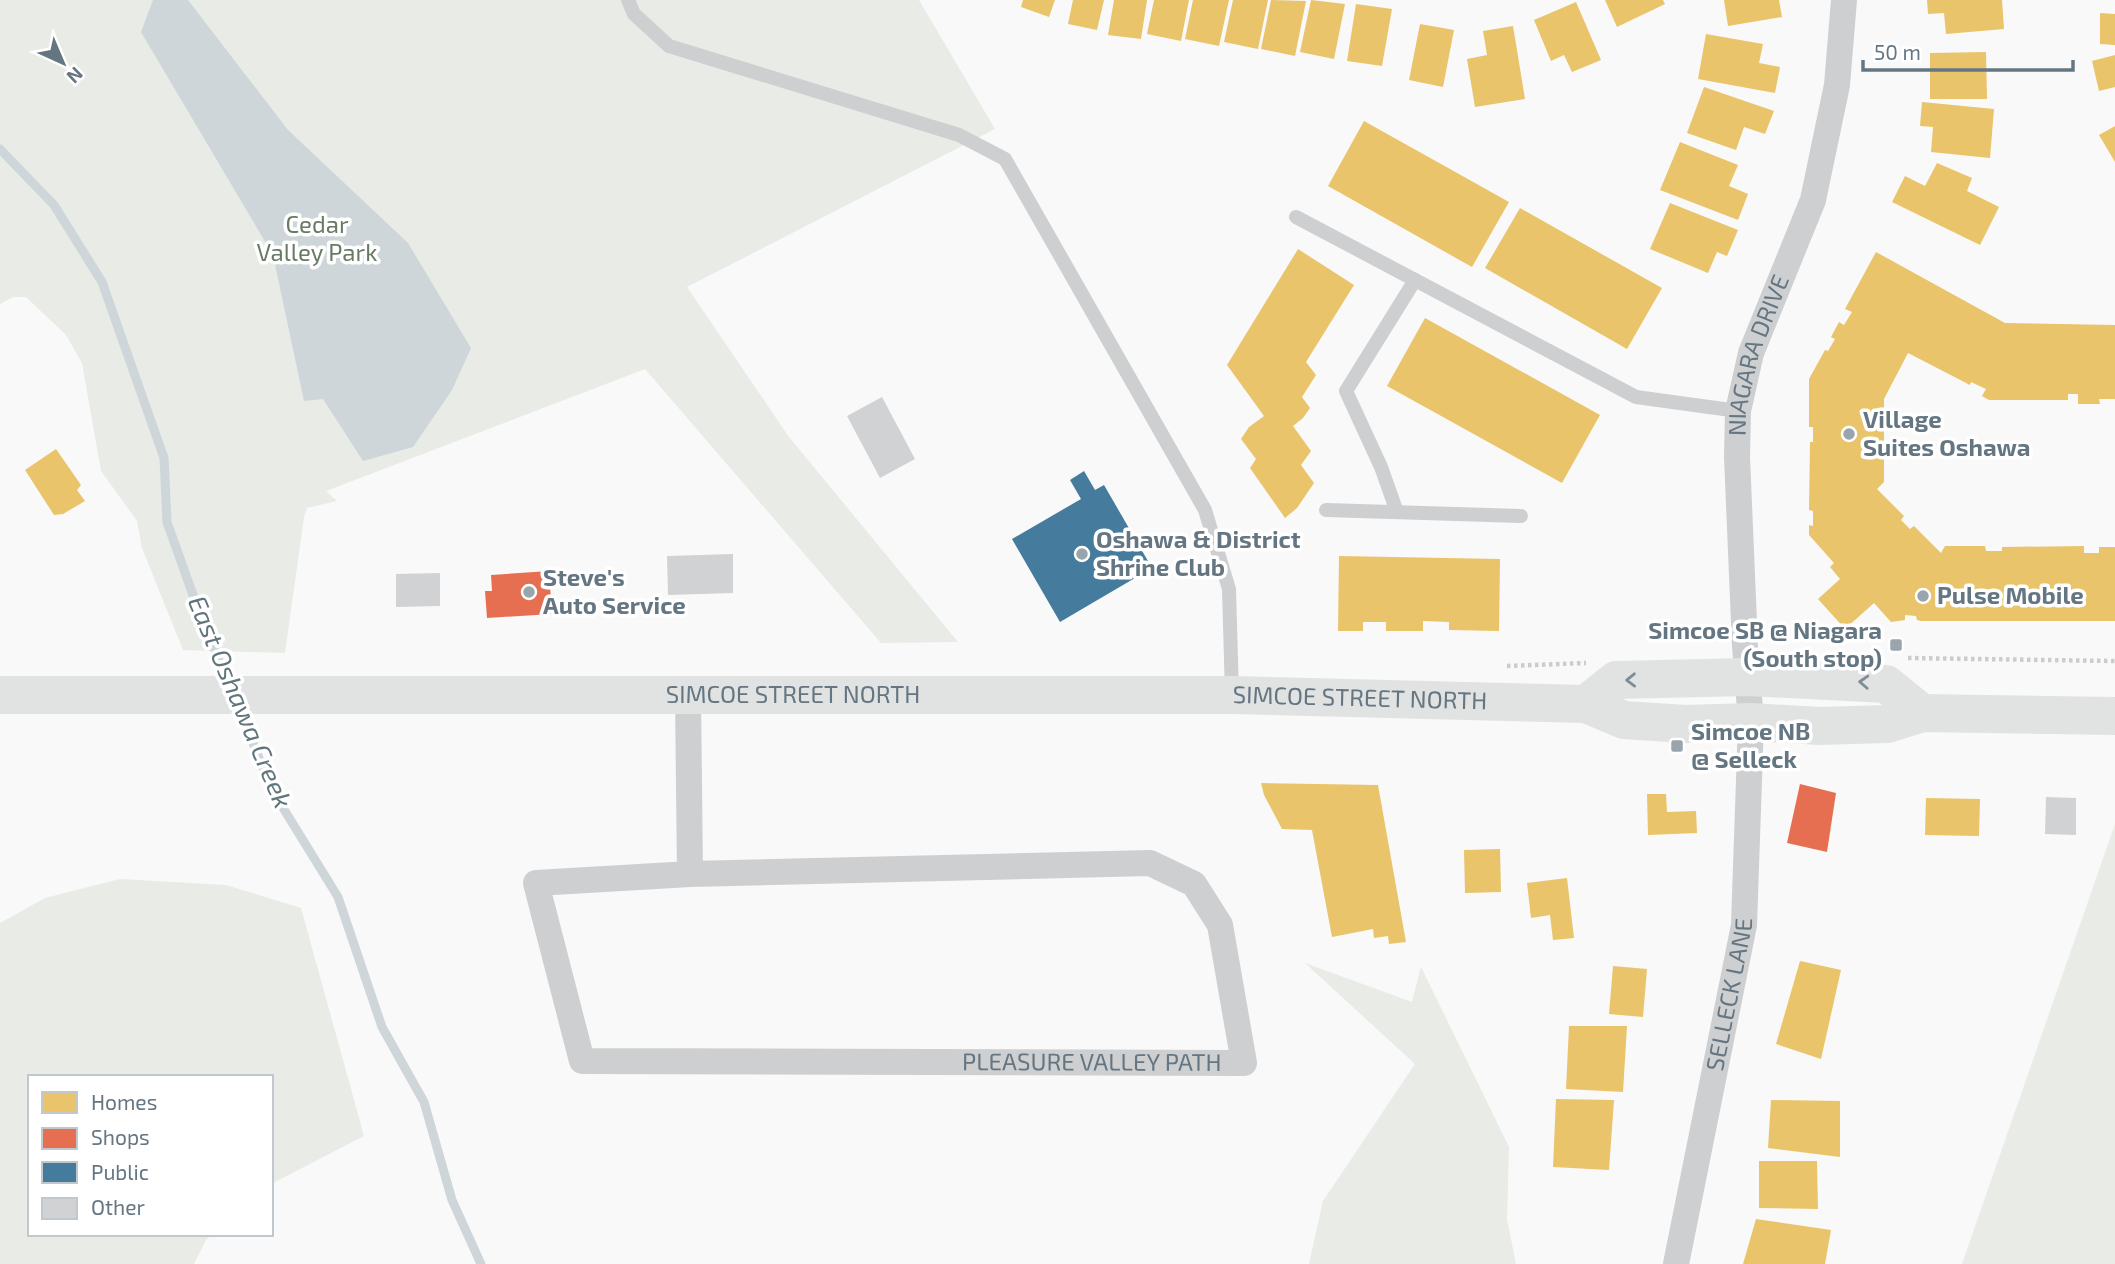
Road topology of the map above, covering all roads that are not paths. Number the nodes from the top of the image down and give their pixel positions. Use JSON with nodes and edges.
{"nodes":[{"id":1,"x":628,"y":0,"type":"edge"},
{"id":2,"x":1844,"y":0,"type":"edge"},
{"id":3,"x":1296,"y":217,"type":"dead end"},
{"id":4,"x":1415,"y":280,"type":"junction"},
{"id":5,"x":1738,"y":411,"type":"junction"},
{"id":6,"x":1326,"y":510,"type":"dead end"},
{"id":7,"x":1397,"y":512,"type":"junction"},
{"id":8,"x":1521,"y":516,"type":"dead end"},
{"id":9,"x":1748,"y":677,"type":"junction"},
{"id":10,"x":0,"y":695,"type":"edge"},
{"id":11,"x":688,"y":695,"type":"junction"},
{"id":12,"x":1232,"y":695,"type":"junction"},
{"id":13,"x":1587,"y":704,"type":"junction"},
{"id":14,"x":1922,"y":713,"type":"junction"},
{"id":15,"x":2115,"y":716,"type":"edge"},
{"id":16,"x":1751,"y":722,"type":"junction"},
{"id":17,"x":690,"y":874,"type":"junction"},
{"id":18,"x":1676,"y":1264,"type":"edge"}],
"edges":[{"from":1,"to":12,"type":"lane"},
{"from":2,"to":5,"type":"street","name":"NIAGARA DRIVE"},
{"from":3,"to":4,"type":"lane"},
{"from":4,"to":5,"type":"lane"},
{"from":4,"to":7,"type":"lane"},
{"from":5,"to":9,"type":"street","name":"NIAGARA DRIVE"},
{"from":6,"to":7,"type":"lane"},
{"from":7,"to":8,"type":"lane"},
{"from":9,"to":13,"type":"main road","one_way":true},
{"from":14,"to":9,"type":"main road","one_way":true},
{"from":9,"to":16,"type":"street","name":"NIAGARA DRIVE"},
{"from":10,"to":11,"type":"main road","name":"SIMCOE STREET NORTH"},
{"from":11,"to":12,"type":"main road","name":"SIMCOE STREET NORTH"},
{"from":11,"to":17,"type":"street"},
{"from":12,"to":13,"type":"main road","name":"SIMCOE STREET NORTH"},
{"from":13,"to":16,"type":"main road","name":"SIMCOE STREET NORTH"},
{"from":14,"to":15,"type":"main road","name":"SIMCOE STREET NORTH"},
{"from":14,"to":16,"type":"main road","name":"SIMCOE STREET NORTH"},
{"from":16,"to":18,"type":"street","name":"SELLECK LANE"},
{"from":17,"to":17,"type":"street","name":"PLEASURE VALLEY PATH"}]}
